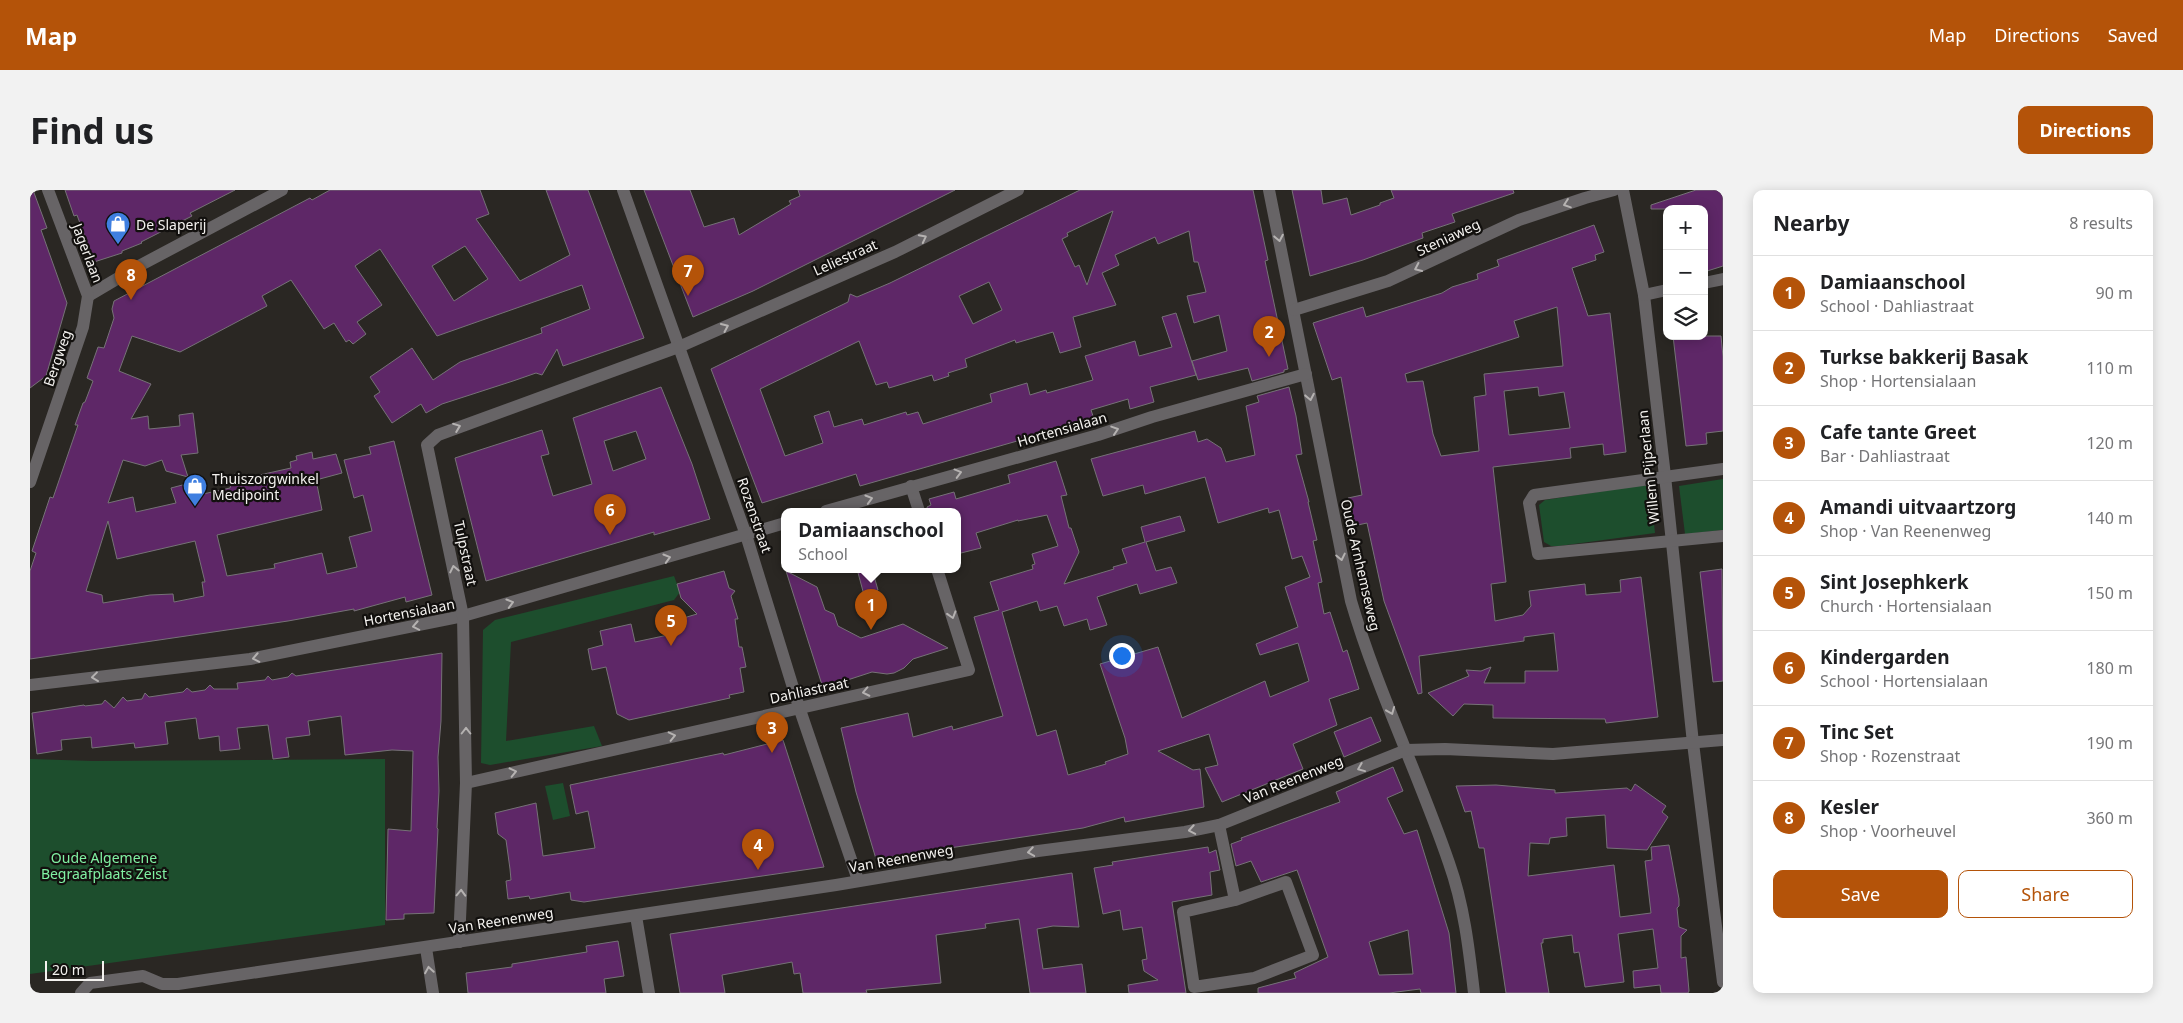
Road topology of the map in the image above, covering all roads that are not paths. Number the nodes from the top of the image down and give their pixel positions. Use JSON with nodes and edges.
{"nodes":[{"id":1,"x":48,"y":190,"type":"edge"},
{"id":2,"x":282,"y":190,"type":"edge"},
{"id":3,"x":623,"y":190,"type":"edge"},
{"id":4,"x":1018,"y":190,"type":"edge"},
{"id":5,"x":1269,"y":190,"type":"edge"},
{"id":6,"x":1614,"y":190,"type":"edge"},
{"id":7,"x":1624,"y":190,"type":"edge"},
{"id":8,"x":1723,"y":279,"type":"edge"},
{"id":9,"x":1708,"y":282,"type":"edge"},
{"id":10,"x":1663,"y":291,"type":"edge"},
{"id":11,"x":1644,"y":295,"type":"junction"},
{"id":12,"x":88,"y":296,"type":"junction"},
{"id":13,"x":1294,"y":310,"type":"junction"},
{"id":14,"x":83,"y":327,"type":"joint"},
{"id":15,"x":681,"y":346,"type":"junction"},
{"id":16,"x":1306,"y":374,"type":"junction"},
{"id":17,"x":34,"y":459,"type":"edge"},
{"id":18,"x":1723,"y":469,"type":"edge"},
{"id":19,"x":1665,"y":476,"type":"junction"},
{"id":20,"x":30,"y":482,"type":"edge"},
{"id":21,"x":911,"y":486,"type":"junction"},
{"id":22,"x":836,"y":508,"type":"edge"},
{"id":23,"x":918,"y":508,"type":"edge"},
{"id":24,"x":781,"y":524,"type":"edge"},
{"id":25,"x":746,"y":535,"type":"junction"},
{"id":26,"x":1723,"y":536,"type":"edge"},
{"id":27,"x":1671,"y":543,"type":"junction"},
{"id":28,"x":938,"y":573,"type":"edge"},
{"id":29,"x":464,"y":616,"type":"junction"},
{"id":30,"x":30,"y":685,"type":"edge"},
{"id":31,"x":799,"y":707,"type":"junction"},
{"id":32,"x":1723,"y":740,"type":"edge"},
{"id":33,"x":1693,"y":743,"type":"junction"},
{"id":34,"x":1406,"y":750,"type":"junction"},
{"id":35,"x":466,"y":784,"type":"junction"},
{"id":36,"x":1218,"y":825,"type":"junction"},
{"id":37,"x":858,"y":880,"type":"junction"},
{"id":38,"x":1235,"y":900,"type":"junction"},
{"id":39,"x":636,"y":916,"type":"junction"},
{"id":40,"x":459,"y":942,"type":"junction"},
{"id":41,"x":426,"y":948,"type":"junction"},
{"id":42,"x":1723,"y":982,"type":"edge"},
{"id":43,"x":81,"y":993,"type":"edge"},
{"id":44,"x":433,"y":993,"type":"edge"},
{"id":45,"x":649,"y":993,"type":"edge"},
{"id":46,"x":1474,"y":993,"type":"edge"}],
"edges":[{"from":1,"to":12,"type":"street","name":"Jagerlaan"},
{"from":2,"to":12,"type":"street"},
{"from":3,"to":15,"type":"street","name":"Rozenstraat"},
{"from":15,"to":4,"type":"street","name":"Leliestraat","one_way":true},
{"from":5,"to":13,"type":"street","name":"Oude Arnhemseweg","one_way":true},
{"from":6,"to":13,"type":"street","name":"Steniaweg","one_way":true},
{"from":7,"to":11,"type":"street","name":"Willem Pijperlaan"},
{"from":8,"to":9,"type":"street"},
{"from":10,"to":11,"type":"street"},
{"from":11,"to":19,"type":"street","name":"Willem Pijperlaan"},
{"from":12,"to":14,"type":"street","name":"Jagerlaan"},
{"from":13,"to":16,"type":"street","name":"Oude Arnhemseweg"},
{"from":14,"to":17,"type":"street","name":"Bergweg"},
{"from":15,"to":25,"type":"street","name":"Rozenstraat"},
{"from":29,"to":15,"type":"street","name":"Tulpstraat","one_way":true},
{"from":21,"to":16,"type":"street","name":"Hortensialaan","one_way":true},
{"from":16,"to":34,"type":"street","name":"Oude Arnhemseweg","one_way":true},
{"from":17,"to":20,"type":"street","name":"Bergweg"},
{"from":18,"to":19,"type":"street"},
{"from":19,"to":27,"type":"street","name":"Willem Pijperlaan"},
{"from":19,"to":27,"type":"street"},
{"from":22,"to":21,"type":"street","name":"Hortensialaan","one_way":true},
{"from":21,"to":23,"type":"street"},
{"from":24,"to":25,"type":"street","name":"Hortensialaan"},
{"from":29,"to":25,"type":"street","name":"Hortensialaan","one_way":true},
{"from":25,"to":31,"type":"street","name":"Rozenstraat"},
{"from":26,"to":27,"type":"street"},
{"from":27,"to":33,"type":"street","name":"Willem Pijperlaan"},
{"from":28,"to":31,"type":"street","name":"Dahliastraat","one_way":true},
{"from":29,"to":30,"type":"street","name":"Hortensialaan","one_way":true},
{"from":35,"to":29,"type":"street","name":"Tulpstraat","one_way":true},
{"from":35,"to":31,"type":"street","name":"Dahliastraat","one_way":true},
{"from":31,"to":37,"type":"street","name":"Rozenstraat"},
{"from":32,"to":33,"type":"street","name":"Van Reenenweg"},
{"from":33,"to":34,"type":"street","name":"Van Reenenweg"},
{"from":33,"to":42,"type":"street","name":"Willem Pijperlaan"},
{"from":34,"to":36,"type":"street","name":"Van Reenenweg","one_way":true},
{"from":34,"to":46,"type":"street","name":"Oude Arnhemseweg"},
{"from":40,"to":35,"type":"street","name":"Tulpstraat","one_way":true},
{"from":36,"to":37,"type":"street","name":"Van Reenenweg","one_way":true},
{"from":36,"to":38,"type":"street"},
{"from":37,"to":39,"type":"street","name":"Van Reenenweg"},
{"from":38,"to":38,"type":"street"},
{"from":39,"to":40,"type":"street","name":"Van Reenenweg"},
{"from":39,"to":45,"type":"street"},
{"from":40,"to":41,"type":"street","name":"Van Reenenweg"},
{"from":41,"to":43,"type":"street","name":"Van Reenenweg"},
{"from":44,"to":41,"type":"street","one_way":true}]}
